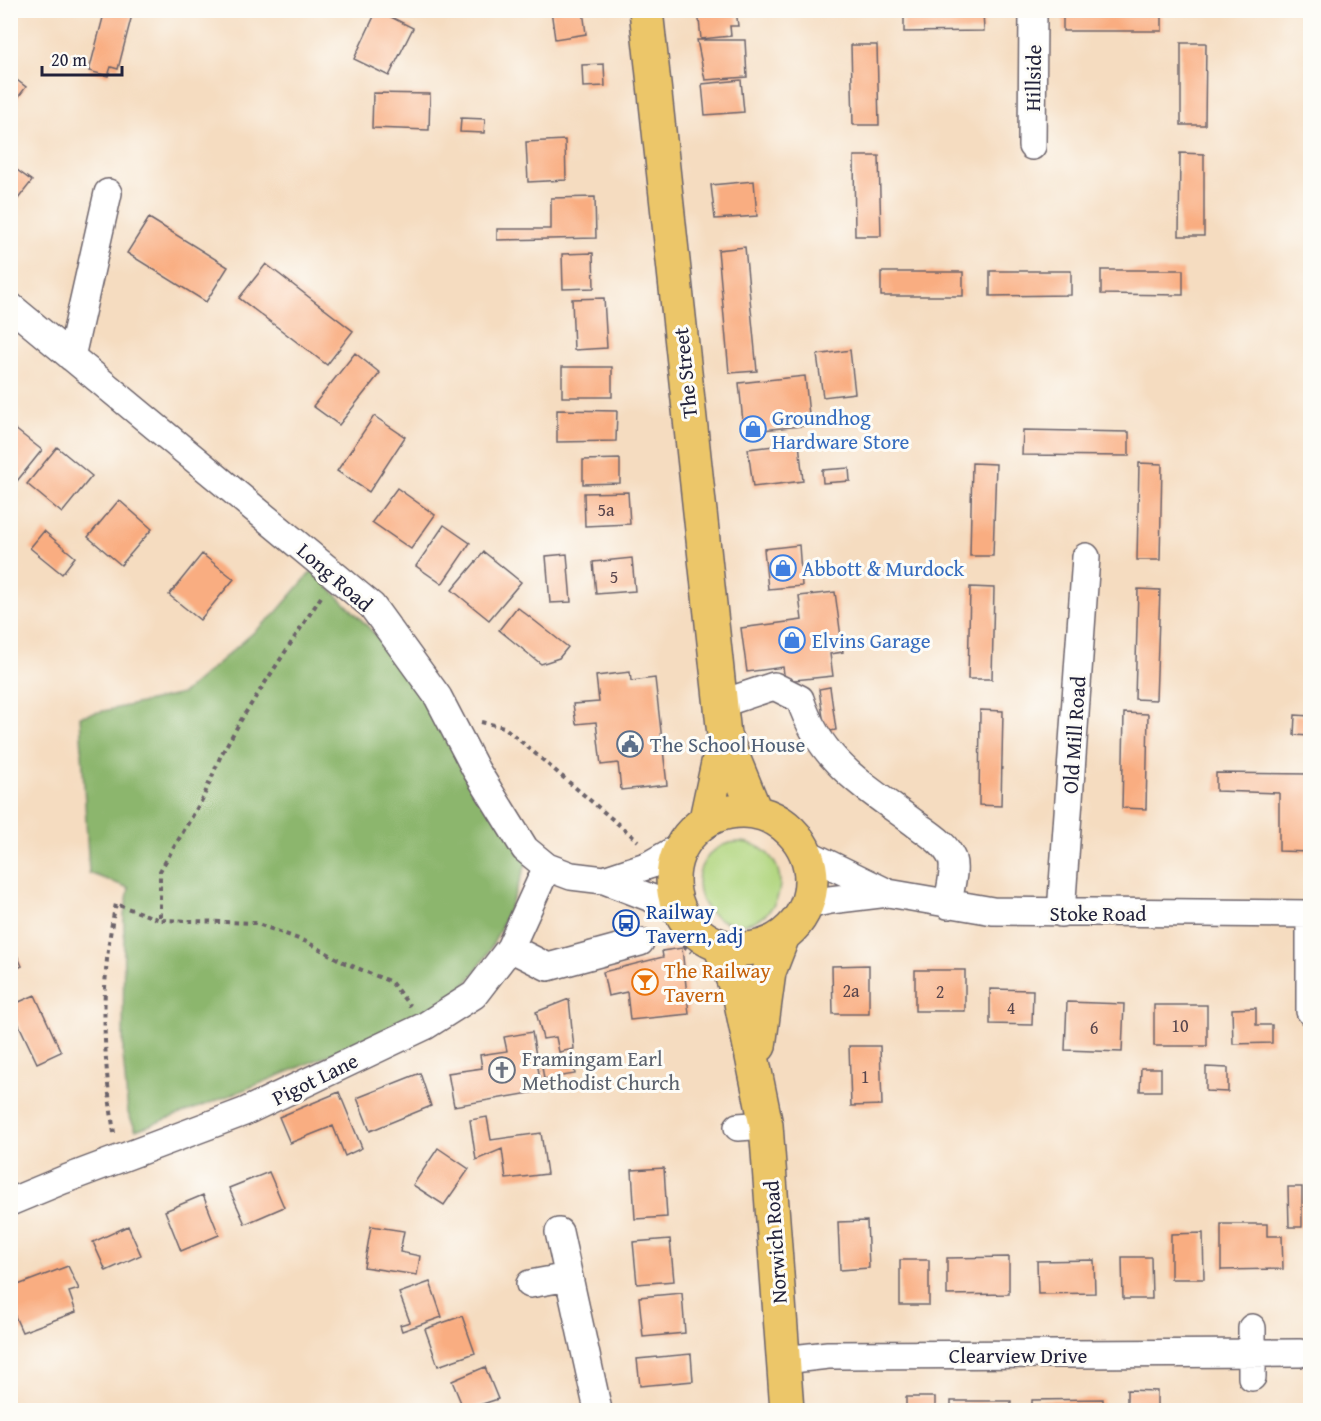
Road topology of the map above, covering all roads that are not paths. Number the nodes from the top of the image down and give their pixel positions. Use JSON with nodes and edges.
{"nodes":[{"id":1,"x":646,"y":10,"type":"edge"},
{"id":2,"x":1033,"y":10,"type":"edge"},
{"id":3,"x":1032,"y":146,"type":"dead end"},
{"id":4,"x":108,"y":193,"type":"dead end"},
{"id":5,"x":10,"y":306,"type":"edge"},
{"id":6,"x":71,"y":357,"type":"junction"},
{"id":7,"x":1086,"y":557,"type":"dead end"},
{"id":8,"x":722,"y":719,"type":"junction"},
{"id":9,"x":768,"y":807,"type":"junction"},
{"id":10,"x":706,"y":819,"type":"junction"},
{"id":11,"x":809,"y":842,"type":"junction"},
{"id":12,"x":680,"y":847,"type":"junction"},
{"id":13,"x":547,"y":867,"type":"junction"},
{"id":14,"x":604,"y":880,"type":"junction"},
{"id":15,"x":888,"y":893,"type":"junction"},
{"id":16,"x":807,"y":905,"type":"junction"},
{"id":17,"x":948,"y":905,"type":"junction"},
{"id":18,"x":680,"y":914,"type":"junction"},
{"id":19,"x":1061,"y":914,"type":"junction"},
{"id":20,"x":1310,"y":914,"type":"edge"},
{"id":21,"x":783,"y":936,"type":"junction"},
{"id":22,"x":640,"y":942,"type":"dead end"},
{"id":23,"x":720,"y":946,"type":"junction"},
{"id":24,"x":510,"y":948,"type":"junction"},
{"id":25,"x":1311,"y":1011,"type":"edge"},
{"id":26,"x":756,"y":1074,"type":"junction"},
{"id":27,"x":10,"y":1202,"type":"edge"},
{"id":28,"x":559,"y":1232,"type":"dead end"},
{"id":29,"x":568,"y":1277,"type":"junction"},
{"id":30,"x":530,"y":1284,"type":"dead end"},
{"id":31,"x":1300,"y":1353,"type":"dead end"},
{"id":32,"x":784,"y":1360,"type":"junction"},
{"id":33,"x":598,"y":1410,"type":"edge"},
{"id":34,"x":787,"y":1410,"type":"edge"}],
"edges":[{"from":1,"to":8,"type":"main road","name":"The Street"},
{"from":2,"to":3,"type":"street","name":"Hillside"},
{"from":4,"to":6,"type":"street"},
{"from":5,"to":6,"type":"street","name":"Long Road"},
{"from":6,"to":13,"type":"street","name":"Long Road"},
{"from":7,"to":19,"type":"street","name":"Old Mill Road"},
{"from":8,"to":9,"type":"main road","name":"The Street"},
{"from":8,"to":10,"type":"main road","name":"The Street"},
{"from":8,"to":17,"type":"street"},
{"from":9,"to":10,"type":"main road"},
{"from":9,"to":11,"type":"main road"},
{"from":10,"to":12,"type":"main road"},
{"from":11,"to":15,"type":"street","name":"Stoke Road"},
{"from":11,"to":16,"type":"main road"},
{"from":12,"to":14,"type":"street","name":"Long Road"},
{"from":12,"to":18,"type":"main road"},
{"from":13,"to":14,"type":"street","name":"Long Road"},
{"from":13,"to":24,"type":"street","name":"Pigot Lane"},
{"from":14,"to":18,"type":"street","name":"Long Road"},
{"from":15,"to":16,"type":"street","name":"Stoke Road"},
{"from":15,"to":17,"type":"street","name":"Stoke Road"},
{"from":16,"to":21,"type":"main road"},
{"from":17,"to":19,"type":"street","name":"Stoke Road"},
{"from":18,"to":23,"type":"main road"},
{"from":19,"to":20,"type":"street","name":"Stoke Road"},
{"from":20,"to":25,"type":"street"},
{"from":21,"to":23,"type":"main road"},
{"from":21,"to":26,"type":"main road","name":"Norwich Road"},
{"from":22,"to":24,"type":"street"},
{"from":23,"to":26,"type":"main road","name":"Norwich Road"},
{"from":24,"to":27,"type":"street","name":"Pigot Lane"},
{"from":26,"to":32,"type":"main road","name":"Norwich Road"},
{"from":28,"to":29,"type":"street"},
{"from":29,"to":30,"type":"street"},
{"from":29,"to":33,"type":"street"},
{"from":31,"to":32,"type":"street","name":"Clearview Drive"},
{"from":32,"to":34,"type":"main road","name":"Norwich Road"}]}
